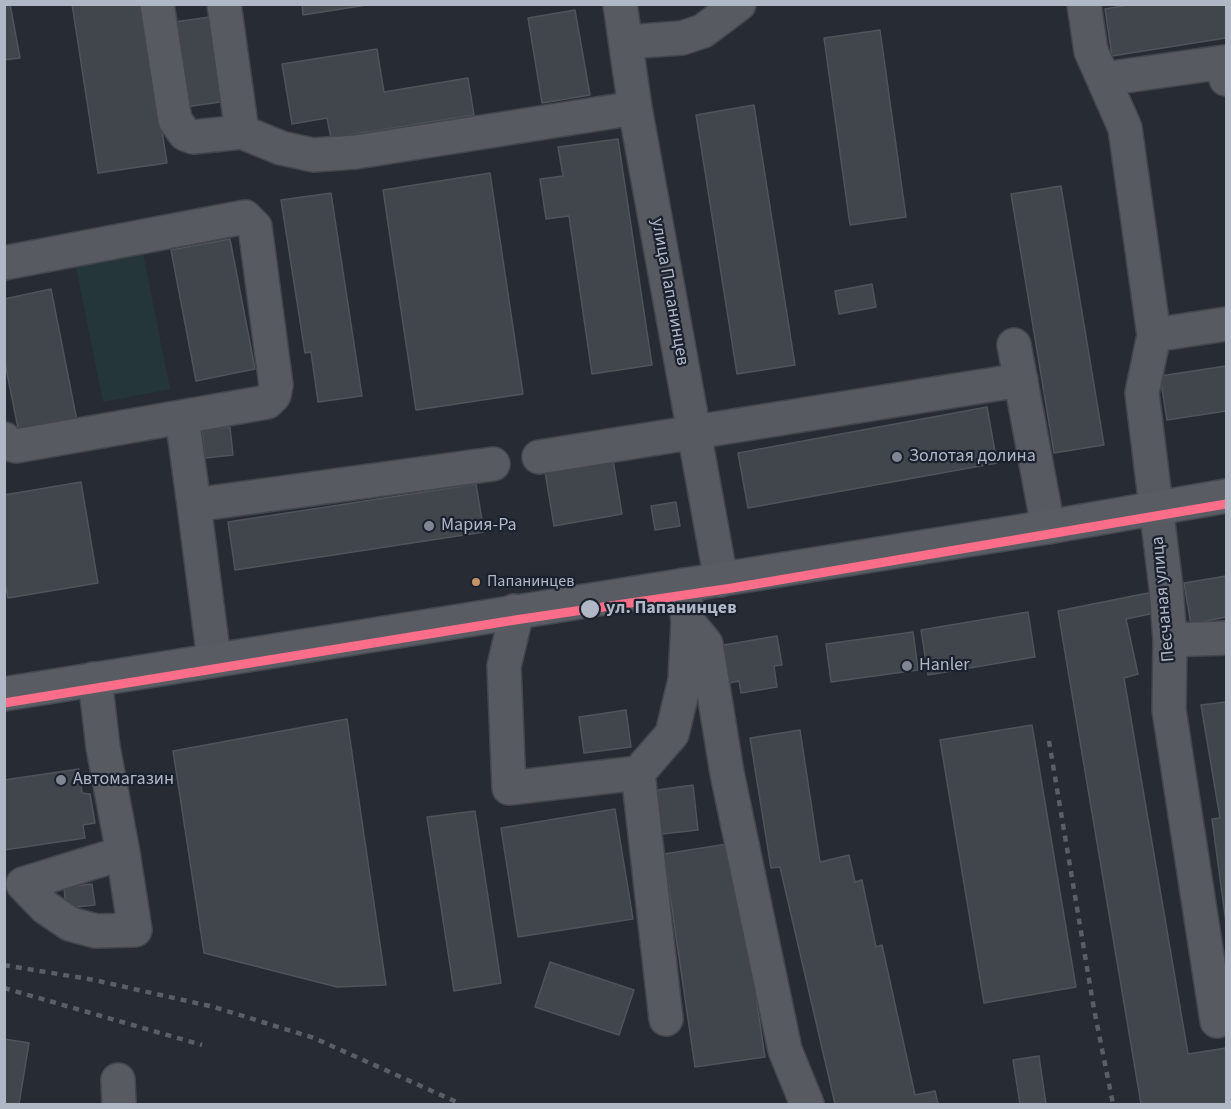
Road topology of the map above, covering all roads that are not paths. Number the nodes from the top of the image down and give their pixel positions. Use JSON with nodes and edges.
{"nodes":[{"id":1,"x":157,"y":4,"type":"edge"},
{"id":2,"x":225,"y":4,"type":"edge"},
{"id":3,"x":620,"y":4,"type":"edge"},
{"id":4,"x":739,"y":4,"type":"edge"},
{"id":5,"x":1084,"y":4,"type":"edge"},
{"id":6,"x":626,"y":42,"type":"junction"},
{"id":7,"x":1104,"y":80,"type":"junction"},
{"id":8,"x":1227,"y":80,"type":"edge"},
{"id":9,"x":635,"y":108,"type":"junction"},
{"id":10,"x":242,"y":132,"type":"junction"},
{"id":11,"x":4,"y":263,"type":"edge"},
{"id":12,"x":1227,"y":324,"type":"edge"},
{"id":13,"x":1154,"y":335,"type":"junction"},
{"id":14,"x":1014,"y":345,"type":"dead end"},
{"id":15,"x":1021,"y":380,"type":"junction"},
{"id":16,"x":182,"y":417,"type":"junction"},
{"id":17,"x":694,"y":432,"type":"junction"},
{"id":18,"x":4,"y":439,"type":"edge"},
{"id":19,"x":539,"y":457,"type":"dead end"},
{"id":20,"x":493,"y":464,"type":"dead end"},
{"id":21,"x":1227,"y":496,"type":"edge"},
{"id":22,"x":194,"y":505,"type":"junction"},
{"id":23,"x":1156,"y":509,"type":"junction"},
{"id":24,"x":1048,"y":527,"type":"junction"},
{"id":25,"x":721,"y":580,"type":"junction"},
{"id":26,"x":684,"y":585,"type":"junction"},
{"id":27,"x":514,"y":611,"type":"junction"},
{"id":28,"x":688,"y":622,"type":"junction"},
{"id":29,"x":1227,"y":638,"type":"edge"},
{"id":30,"x":1170,"y":640,"type":"junction"},
{"id":31,"x":214,"y":659,"type":"junction"},
{"id":32,"x":93,"y":679,"type":"junction"},
{"id":33,"x":4,"y":693,"type":"edge"},
{"id":34,"x":638,"y":773,"type":"junction"},
{"id":35,"x":123,"y":853,"type":"dead end"},
{"id":36,"x":666,"y":1019,"type":"dead end"},
{"id":37,"x":1217,"y":1022,"type":"dead end"},
{"id":38,"x":807,"y":1104,"type":"edge"}],
"edges":[{"from":1,"to":10,"type":"street"},
{"from":2,"to":10,"type":"street"},
{"from":3,"to":6,"type":"street","name":"улица Папанинцев"},
{"from":4,"to":6,"type":"street"},
{"from":5,"to":7,"type":"street","name":"Песчаная улица"},
{"from":6,"to":9,"type":"street","name":"улица Папанинцев"},
{"from":7,"to":8,"type":"street"},
{"from":7,"to":13,"type":"street","name":"Песчаная улица"},
{"from":9,"to":10,"type":"street"},
{"from":9,"to":17,"type":"street","name":"улица Папанинцев"},
{"from":11,"to":16,"type":"street"},
{"from":12,"to":13,"type":"street"},
{"from":13,"to":23,"type":"street","name":"Песчаная улица"},
{"from":14,"to":15,"type":"street"},
{"from":15,"to":17,"type":"street"},
{"from":15,"to":24,"type":"street"},
{"from":16,"to":18,"type":"street"},
{"from":16,"to":22,"type":"street"},
{"from":17,"to":19,"type":"street"},
{"from":17,"to":25,"type":"street","name":"улица Папанинцев"},
{"from":20,"to":22,"type":"street"},
{"from":21,"to":23,"type":"main road"},
{"from":22,"to":31,"type":"street"},
{"from":23,"to":24,"type":"main road"},
{"from":23,"to":30,"type":"street","name":"Песчаная улица"},
{"from":24,"to":25,"type":"main road"},
{"from":25,"to":26,"type":"main road"},
{"from":26,"to":27,"type":"main road"},
{"from":26,"to":28,"type":"street"},
{"from":27,"to":31,"type":"main road"},
{"from":27,"to":34,"type":"street"},
{"from":28,"to":34,"type":"street"},
{"from":28,"to":38,"type":"street"},
{"from":29,"to":30,"type":"street"},
{"from":30,"to":37,"type":"street","name":"Песчаная улица"},
{"from":31,"to":32,"type":"main road"},
{"from":32,"to":33,"type":"main road"},
{"from":32,"to":35,"type":"street"},
{"from":34,"to":36,"type":"street"}]}
